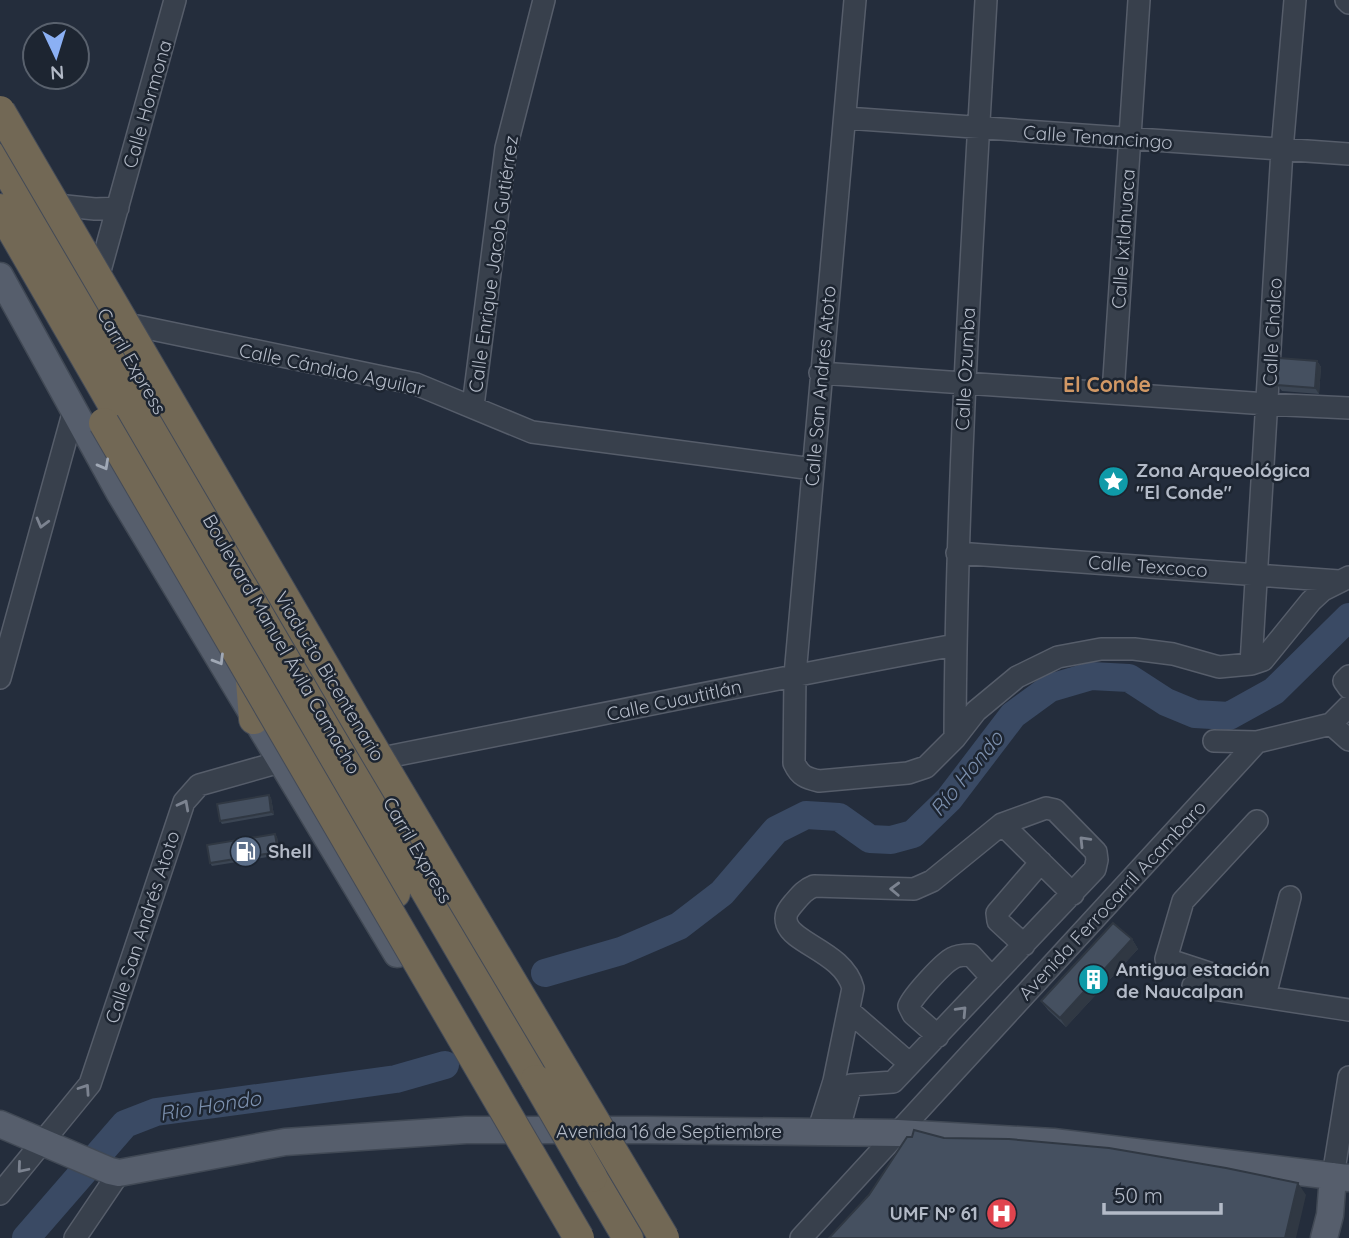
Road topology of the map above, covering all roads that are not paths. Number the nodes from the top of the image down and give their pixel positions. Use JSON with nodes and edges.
{"nodes":[{"id":1,"x":175,"y":0,"type":"edge"},
{"id":2,"x":544,"y":0,"type":"edge"},
{"id":3,"x":855,"y":0,"type":"edge"},
{"id":4,"x":986,"y":0,"type":"edge"},
{"id":5,"x":1139,"y":0,"type":"edge"},
{"id":6,"x":1295,"y":0,"type":"edge"},
{"id":7,"x":0,"y":91,"type":"edge"},
{"id":8,"x":0,"y":111,"type":"edge"},
{"id":9,"x":846,"y":118,"type":"junction"},
{"id":10,"x":979,"y":127,"type":"junction"},
{"id":11,"x":0,"y":136,"type":"edge"},
{"id":12,"x":1130,"y":140,"type":"junction"},
{"id":13,"x":1282,"y":150,"type":"junction"},
{"id":14,"x":1349,"y":154,"type":"edge"},
{"id":15,"x":0,"y":159,"type":"edge"},
{"id":16,"x":118,"y":208,"type":"junction"},
{"id":17,"x":0,"y":209,"type":"edge"},
{"id":18,"x":72,"y":216,"type":"junction"},
{"id":19,"x":0,"y":246,"type":"edge"},
{"id":20,"x":101,"y":267,"type":"junction"},
{"id":21,"x":4,"y":290,"type":"edge"},
{"id":22,"x":95,"y":321,"type":"junction"},
{"id":23,"x":137,"y":326,"type":"junction"},
{"id":24,"x":820,"y":373,"type":"junction"},
{"id":25,"x":964,"y":382,"type":"junction"},
{"id":26,"x":1113,"y":393,"type":"junction"},
{"id":27,"x":1267,"y":404,"type":"junction"},
{"id":28,"x":473,"y":406,"type":"junction"},
{"id":29,"x":1349,"y":408,"type":"edge"},
{"id":30,"x":74,"y":410,"type":"junction"},
{"id":31,"x":813,"y":469,"type":"junction"},
{"id":32,"x":957,"y":553,"type":"junction"},
{"id":33,"x":1255,"y":573,"type":"junction"},
{"id":34,"x":1344,"y":579,"type":"edge"},
{"id":35,"x":247,"y":636,"type":"junction"},
{"id":36,"x":955,"y":645,"type":"junction"},
{"id":37,"x":1251,"y":664,"type":"junction"},
{"id":38,"x":795,"y":675,"type":"junction"},
{"id":39,"x":1349,"y":676,"type":"edge"},
{"id":40,"x":0,"y":678,"type":"edge"},
{"id":41,"x":1349,"y":688,"type":"edge"},
{"id":42,"x":1349,"y":706,"type":"edge"},
{"id":43,"x":254,"y":719,"type":"junction"},
{"id":44,"x":1331,"y":724,"type":"junction"},
{"id":45,"x":955,"y":738,"type":"junction"},
{"id":46,"x":1349,"y":740,"type":"edge"},
{"id":47,"x":1214,"y":741,"type":"dead end"},
{"id":48,"x":1257,"y":742,"type":"junction"},
{"id":49,"x":392,"y":756,"type":"junction"},
{"id":50,"x":280,"y":762,"type":"junction"},
{"id":51,"x":1257,"y":821,"type":"dead end"},
{"id":52,"x":1002,"y":824,"type":"junction"},
{"id":53,"x":1041,"y":862,"type":"junction"},
{"id":54,"x":418,"y":877,"type":"junction"},
{"id":55,"x":1073,"y":894,"type":"junction"},
{"id":56,"x":1290,"y":897,"type":"dead end"},
{"id":57,"x":1024,"y":945,"type":"junction"},
{"id":58,"x":505,"y":949,"type":"junction"},
{"id":59,"x":992,"y":978,"type":"junction"},
{"id":60,"x":1193,"y":986,"type":"dead end"},
{"id":61,"x":1267,"y":989,"type":"junction"},
{"id":62,"x":1349,"y":1010,"type":"edge"},
{"id":63,"x":849,"y":1012,"type":"junction"},
{"id":64,"x":938,"y":1036,"type":"junction"},
{"id":65,"x":910,"y":1064,"type":"junction"},
{"id":66,"x":573,"y":1066,"type":"dead end"},
{"id":67,"x":1349,"y":1076,"type":"edge"},
{"id":68,"x":843,"y":1083,"type":"junction"},
{"id":69,"x":501,"y":1100,"type":"junction"},
{"id":70,"x":0,"y":1124,"type":"edge"},
{"id":71,"x":828,"y":1132,"type":"junction"},
{"id":72,"x":898,"y":1133,"type":"junction"},
{"id":73,"x":51,"y":1145,"type":"junction"},
{"id":74,"x":627,"y":1157,"type":"dead end"},
{"id":75,"x":114,"y":1172,"type":"junction"},
{"id":76,"x":1341,"y":1177,"type":"edge"},
{"id":77,"x":535,"y":1185,"type":"dead end"},
{"id":78,"x":581,"y":1185,"type":"junction"},
{"id":79,"x":0,"y":1194,"type":"edge"},
{"id":80,"x":75,"y":1238,"type":"edge"},
{"id":81,"x":566,"y":1238,"type":"edge"},
{"id":82,"x":579,"y":1238,"type":"edge"},
{"id":83,"x":594,"y":1238,"type":"edge"},
{"id":84,"x":628,"y":1238,"type":"edge"},
{"id":85,"x":645,"y":1238,"type":"edge"},
{"id":86,"x":664,"y":1238,"type":"edge"},
{"id":87,"x":674,"y":1238,"type":"edge"},
{"id":88,"x":801,"y":1238,"type":"edge"},
{"id":89,"x":1324,"y":1238,"type":"edge"}],
"edges":[{"from":1,"to":16,"type":"street","name":"Calle Hormona"},
{"from":2,"to":28,"type":"street","name":"Calle Enrique Jacob Gutiérrez"},
{"from":3,"to":9,"type":"street","name":"Calle San Andrés Atoto"},
{"from":4,"to":10,"type":"street","name":"Calle Ozumba"},
{"from":5,"to":12,"type":"street","name":"Calle Ixtlahuaca"},
{"from":6,"to":13,"type":"street","name":"Calle Chalco"},
{"from":7,"to":18,"type":"main road"},
{"from":8,"to":86,"type":"highway","name":"Viaducto Bicentenario","bridge":true},
{"from":9,"to":10,"type":"street","name":"Calle Tenancingo"},
{"from":9,"to":24,"type":"street","name":"Calle San Andrés Atoto"},
{"from":10,"to":12,"type":"street","name":"Calle Tenancingo"},
{"from":10,"to":25,"type":"street","name":"Calle Ozumba"},
{"from":11,"to":85,"type":"highway","name":"Carril Express"},
{"from":12,"to":13,"type":"street","name":"Calle Tenancingo"},
{"from":12,"to":26,"type":"street","name":"Calle Ixtlahuaca"},
{"from":13,"to":14,"type":"street","name":"Calle Tenancingo"},
{"from":13,"to":27,"type":"street","name":"Calle Chalco"},
{"from":15,"to":22,"type":"highway","name":"Boulevard Manuel Ávila Camacho"},
{"from":16,"to":18,"type":"street"},
{"from":16,"to":20,"type":"street","name":"Calle Hormona"},
{"from":17,"to":35,"type":"highway","name":"Boulevard Manuel Ávila Camacho"},
{"from":18,"to":20,"type":"main road"},
{"from":18,"to":22,"type":"highway"},
{"from":19,"to":82,"type":"highway","bridge":true},
{"from":20,"to":23,"type":"main road"},
{"from":21,"to":30,"type":"main road"},
{"from":22,"to":54,"type":"highway","name":"Boulevard Manuel Ávila Camacho"},
{"from":23,"to":28,"type":"street","name":"Calle Cándido Aguilar"},
{"from":23,"to":49,"type":"main road"},
{"from":24,"to":25,"type":"street"},
{"from":24,"to":31,"type":"street","name":"Calle San Andrés Atoto"},
{"from":25,"to":26,"type":"street"},
{"from":25,"to":32,"type":"street","name":"Calle Ozumba"},
{"from":26,"to":27,"type":"street"},
{"from":27,"to":29,"type":"street"},
{"from":27,"to":33,"type":"street","name":"Calle Chalco"},
{"from":28,"to":31,"type":"street","name":"Calle Cándido Aguilar"},
{"from":30,"to":40,"type":"street","one_way":true},
{"from":30,"to":43,"type":"main road","one_way":true},
{"from":31,"to":38,"type":"street","name":"Calle San Andrés Atoto"},
{"from":32,"to":33,"type":"street","name":"Calle Texcoco"},
{"from":32,"to":36,"type":"street","name":"Calle Ozumba"},
{"from":33,"to":34,"type":"street","name":"Calle Texcoco"},
{"from":33,"to":37,"type":"street","name":"Calle Chalco"},
{"from":34,"to":37,"type":"street"},
{"from":35,"to":43,"type":"highway"},
{"from":35,"to":69,"type":"highway","name":"Boulevard Manuel Ávila Camacho"},
{"from":36,"to":38,"type":"street","name":"Calle Cuautitlán"},
{"from":36,"to":45,"type":"street","name":"Calle Ozumba"},
{"from":37,"to":45,"type":"street"},
{"from":38,"to":45,"type":"street","name":"Calle San Andrés Atoto"},
{"from":38,"to":49,"type":"street","name":"Calle Cuautitlán"},
{"from":39,"to":41,"type":"street"},
{"from":42,"to":44,"type":"street"},
{"from":43,"to":50,"type":"main road"},
{"from":44,"to":46,"type":"street"},
{"from":44,"to":48,"type":"street"},
{"from":47,"to":48,"type":"street"},
{"from":48,"to":72,"type":"street","name":"Avenida Ferrocarril Acambaro"},
{"from":49,"to":58,"type":"main road"},
{"from":50,"to":69,"type":"main road"},
{"from":73,"to":50,"type":"street","name":"Calle San Andrés Atoto","one_way":true},
{"from":51,"to":61,"type":"street"},
{"from":52,"to":53,"type":"street"},
{"from":55,"to":52,"type":"street","one_way":true},
{"from":52,"to":63,"type":"street","one_way":true},
{"from":53,"to":55,"type":"street"},
{"from":53,"to":57,"type":"street"},
{"from":54,"to":58,"type":"highway"},
{"from":54,"to":78,"type":"highway","name":"Boulevard Manuel Ávila Camacho","bridge":true},
{"from":55,"to":57,"type":"street"},
{"from":56,"to":61,"type":"street"},
{"from":57,"to":59,"type":"street"},
{"from":58,"to":66,"type":"main road"},
{"from":64,"to":59,"type":"street","one_way":true},
{"from":59,"to":64,"type":"street"},
{"from":60,"to":61,"type":"street"},
{"from":61,"to":62,"type":"street"},
{"from":63,"to":65,"type":"street"},
{"from":63,"to":68,"type":"street"},
{"from":64,"to":65,"type":"street"},
{"from":65,"to":68,"type":"street"},
{"from":67,"to":76,"type":"street"},
{"from":68,"to":71,"type":"street"},
{"from":69,"to":78,"type":"highway","name":"Boulevard Manuel Ávila Camacho"},
{"from":70,"to":73,"type":"main road"},
{"from":71,"to":72,"type":"main road","name":"Avenida 16 de Septiembre"},
{"from":71,"to":75,"type":"main road","name":"Avenida 16 de Septiembre"},
{"from":72,"to":76,"type":"main road","name":"Avenida 16 de Septiembre"},
{"from":72,"to":88,"type":"street","name":"Avenida Ferrocarril Acambaro"},
{"from":73,"to":75,"type":"main road"},
{"from":73,"to":79,"type":"street","name":"Calle San Andrés Atoto","one_way":true},
{"from":74,"to":87,"type":"main road"},
{"from":75,"to":80,"type":"street"},
{"from":76,"to":89,"type":"main road"},
{"from":77,"to":81,"type":"main road"},
{"from":78,"to":83,"type":"highway","name":"Boulevard Manuel Ávila Camacho"},
{"from":78,"to":84,"type":"highway","name":"Boulevard Manuel Ávila Camacho"}]}
